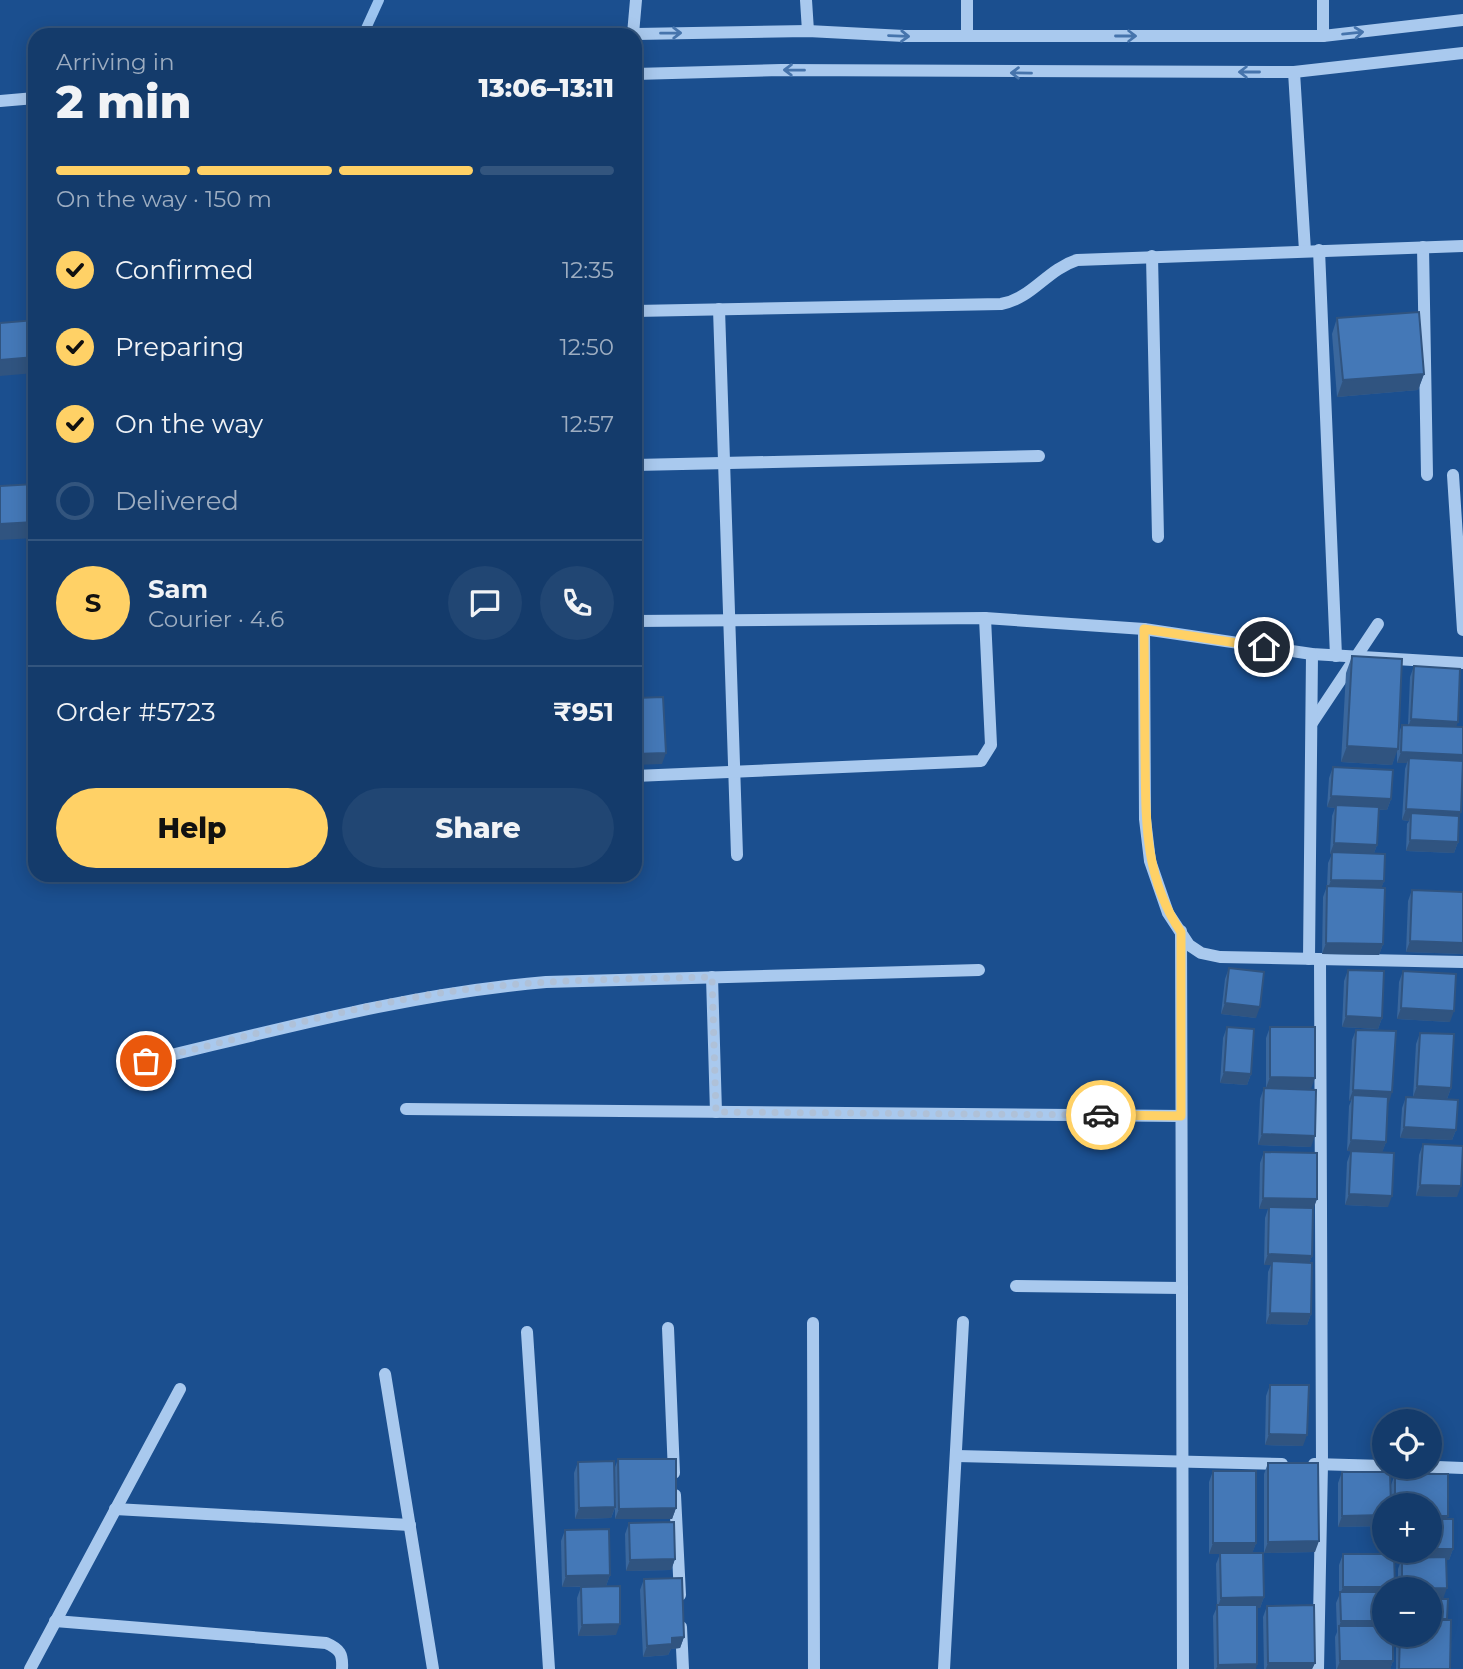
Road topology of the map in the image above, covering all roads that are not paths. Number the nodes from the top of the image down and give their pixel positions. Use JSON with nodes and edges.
{"nodes":[{"id":1,"x":636,"y":0,"type":"edge"},
{"id":2,"x":806,"y":0,"type":"edge"},
{"id":3,"x":967,"y":0,"type":"edge"},
{"id":4,"x":1323,"y":0,"type":"edge"},
{"id":5,"x":1463,"y":20,"type":"edge"},
{"id":6,"x":634,"y":28,"type":"edge"},
{"id":7,"x":808,"y":31,"type":"junction"},
{"id":8,"x":642,"y":34,"type":"edge"},
{"id":9,"x":967,"y":36,"type":"junction"},
{"id":10,"x":1323,"y":36,"type":"junction"},
{"id":11,"x":1463,"y":53,"type":"edge"},
{"id":12,"x":1294,"y":72,"type":"junction"},
{"id":13,"x":642,"y":74,"type":"edge"},
{"id":14,"x":28,"y":99,"type":"edge"},
{"id":15,"x":0,"y":101,"type":"edge"},
{"id":16,"x":1463,"y":246,"type":"edge"},
{"id":17,"x":1423,"y":247,"type":"junction"},
{"id":18,"x":1319,"y":250,"type":"junction"},
{"id":19,"x":1305,"y":251,"type":"junction"},
{"id":20,"x":1152,"y":256,"type":"junction"},
{"id":21,"x":719,"y":309,"type":"junction"},
{"id":22,"x":642,"y":311,"type":"edge"},
{"id":23,"x":1039,"y":456,"type":"dead end"},
{"id":24,"x":724,"y":463,"type":"junction"},
{"id":25,"x":642,"y":465,"type":"edge"},
{"id":26,"x":1427,"y":475,"type":"dead end"},
{"id":27,"x":1453,"y":475,"type":"dead end"},
{"id":28,"x":1158,"y":537,"type":"dead end"},
{"id":29,"x":985,"y":618,"type":"junction"},
{"id":30,"x":727,"y":620,"type":"junction"},
{"id":31,"x":642,"y":621,"type":"edge"},
{"id":32,"x":1378,"y":624,"type":"dead end"},
{"id":33,"x":1144,"y":629,"type":"junction"},
{"id":34,"x":1463,"y":630,"type":"edge"},
{"id":35,"x":1312,"y":654,"type":"junction"},
{"id":36,"x":1336,"y":656,"type":"junction"},
{"id":37,"x":1355,"y":657,"type":"junction"},
{"id":38,"x":1463,"y":663,"type":"edge"},
{"id":39,"x":1312,"y":723,"type":"junction"},
{"id":40,"x":732,"y":773,"type":"junction"},
{"id":41,"x":642,"y":776,"type":"edge"},
{"id":42,"x":737,"y":855,"type":"dead end"},
{"id":43,"x":1181,"y":932,"type":"junction"},
{"id":44,"x":1314,"y":959,"type":"junction"},
{"id":45,"x":1463,"y":962,"type":"edge"},
{"id":46,"x":979,"y":970,"type":"dead end"},
{"id":47,"x":712,"y":977,"type":"junction"},
{"id":48,"x":146,"y":1061,"type":"dead end"},
{"id":49,"x":406,"y":1109,"type":"dead end"},
{"id":50,"x":716,"y":1112,"type":"junction"},
{"id":51,"x":1181,"y":1116,"type":"junction"},
{"id":52,"x":1016,"y":1286,"type":"dead end"},
{"id":53,"x":1182,"y":1288,"type":"junction"},
{"id":54,"x":813,"y":1322,"type":"dead end"},
{"id":55,"x":963,"y":1322,"type":"dead end"},
{"id":56,"x":668,"y":1328,"type":"dead end"},
{"id":57,"x":527,"y":1332,"type":"dead end"},
{"id":58,"x":385,"y":1374,"type":"dead end"},
{"id":59,"x":180,"y":1389,"type":"dead end"},
{"id":60,"x":957,"y":1456,"type":"junction"},
{"id":61,"x":1182,"y":1461,"type":"junction"},
{"id":62,"x":1322,"y":1464,"type":"junction"},
{"id":63,"x":1372,"y":1466,"type":"edge"},
{"id":64,"x":1442,"y":1467,"type":"edge"},
{"id":65,"x":1463,"y":1468,"type":"edge"},
{"id":66,"x":115,"y":1509,"type":"junction"},
{"id":67,"x":410,"y":1525,"type":"junction"},
{"id":68,"x":55,"y":1621,"type":"junction"},
{"id":69,"x":30,"y":1669,"type":"edge"},
{"id":70,"x":342,"y":1669,"type":"edge"},
{"id":71,"x":433,"y":1669,"type":"edge"},
{"id":72,"x":549,"y":1669,"type":"edge"},
{"id":73,"x":683,"y":1669,"type":"edge"},
{"id":74,"x":814,"y":1669,"type":"edge"},
{"id":75,"x":944,"y":1669,"type":"edge"},
{"id":76,"x":1183,"y":1669,"type":"edge"},
{"id":77,"x":1318,"y":1669,"type":"edge"}],
"edges":[{"from":1,"to":6,"type":"street"},
{"from":2,"to":7,"type":"street"},
{"from":3,"to":9,"type":"street"},
{"from":4,"to":10,"type":"street"},
{"from":10,"to":5,"type":"street","one_way":true},
{"from":8,"to":7,"type":"street","one_way":true},
{"from":7,"to":9,"type":"street","one_way":true},
{"from":9,"to":10,"type":"street","one_way":true},
{"from":11,"to":12,"type":"street"},
{"from":12,"to":13,"type":"street","one_way":true},
{"from":12,"to":19,"type":"street"},
{"from":14,"to":15,"type":"street"},
{"from":16,"to":17,"type":"street"},
{"from":17,"to":18,"type":"street"},
{"from":17,"to":26,"type":"street"},
{"from":18,"to":19,"type":"street"},
{"from":18,"to":36,"type":"street"},
{"from":19,"to":20,"type":"street"},
{"from":20,"to":21,"type":"street"},
{"from":20,"to":28,"type":"street"},
{"from":21,"to":22,"type":"street"},
{"from":21,"to":24,"type":"street"},
{"from":23,"to":24,"type":"street"},
{"from":24,"to":25,"type":"street"},
{"from":24,"to":30,"type":"street"},
{"from":27,"to":34,"type":"street"},
{"from":29,"to":30,"type":"street"},
{"from":29,"to":33,"type":"street"},
{"from":29,"to":40,"type":"street"},
{"from":30,"to":31,"type":"street"},
{"from":30,"to":40,"type":"street"},
{"from":32,"to":37,"type":"street"},
{"from":33,"to":35,"type":"street"},
{"from":33,"to":43,"type":"street"},
{"from":35,"to":36,"type":"street"},
{"from":35,"to":39,"type":"street"},
{"from":36,"to":37,"type":"street"},
{"from":37,"to":38,"type":"street"},
{"from":37,"to":39,"type":"street"},
{"from":39,"to":44,"type":"street"},
{"from":40,"to":41,"type":"street"},
{"from":40,"to":42,"type":"street"},
{"from":43,"to":44,"type":"street"},
{"from":43,"to":51,"type":"street"},
{"from":44,"to":45,"type":"street"},
{"from":44,"to":62,"type":"street"},
{"from":46,"to":47,"type":"street"},
{"from":47,"to":48,"type":"street"},
{"from":47,"to":50,"type":"street"},
{"from":49,"to":50,"type":"street"},
{"from":50,"to":51,"type":"street"},
{"from":51,"to":53,"type":"street"},
{"from":52,"to":53,"type":"street"},
{"from":53,"to":61,"type":"street"},
{"from":54,"to":74,"type":"street"},
{"from":55,"to":60,"type":"street"},
{"from":56,"to":73,"type":"street"},
{"from":57,"to":72,"type":"street"},
{"from":58,"to":67,"type":"street"},
{"from":59,"to":66,"type":"street"},
{"from":60,"to":61,"type":"street"},
{"from":60,"to":75,"type":"street"},
{"from":61,"to":62,"type":"street"},
{"from":61,"to":76,"type":"street"},
{"from":62,"to":63,"type":"street"},
{"from":62,"to":77,"type":"street"},
{"from":64,"to":65,"type":"street"},
{"from":66,"to":67,"type":"street"},
{"from":66,"to":68,"type":"street"},
{"from":67,"to":71,"type":"street"},
{"from":68,"to":69,"type":"street"},
{"from":68,"to":70,"type":"street"}]}
